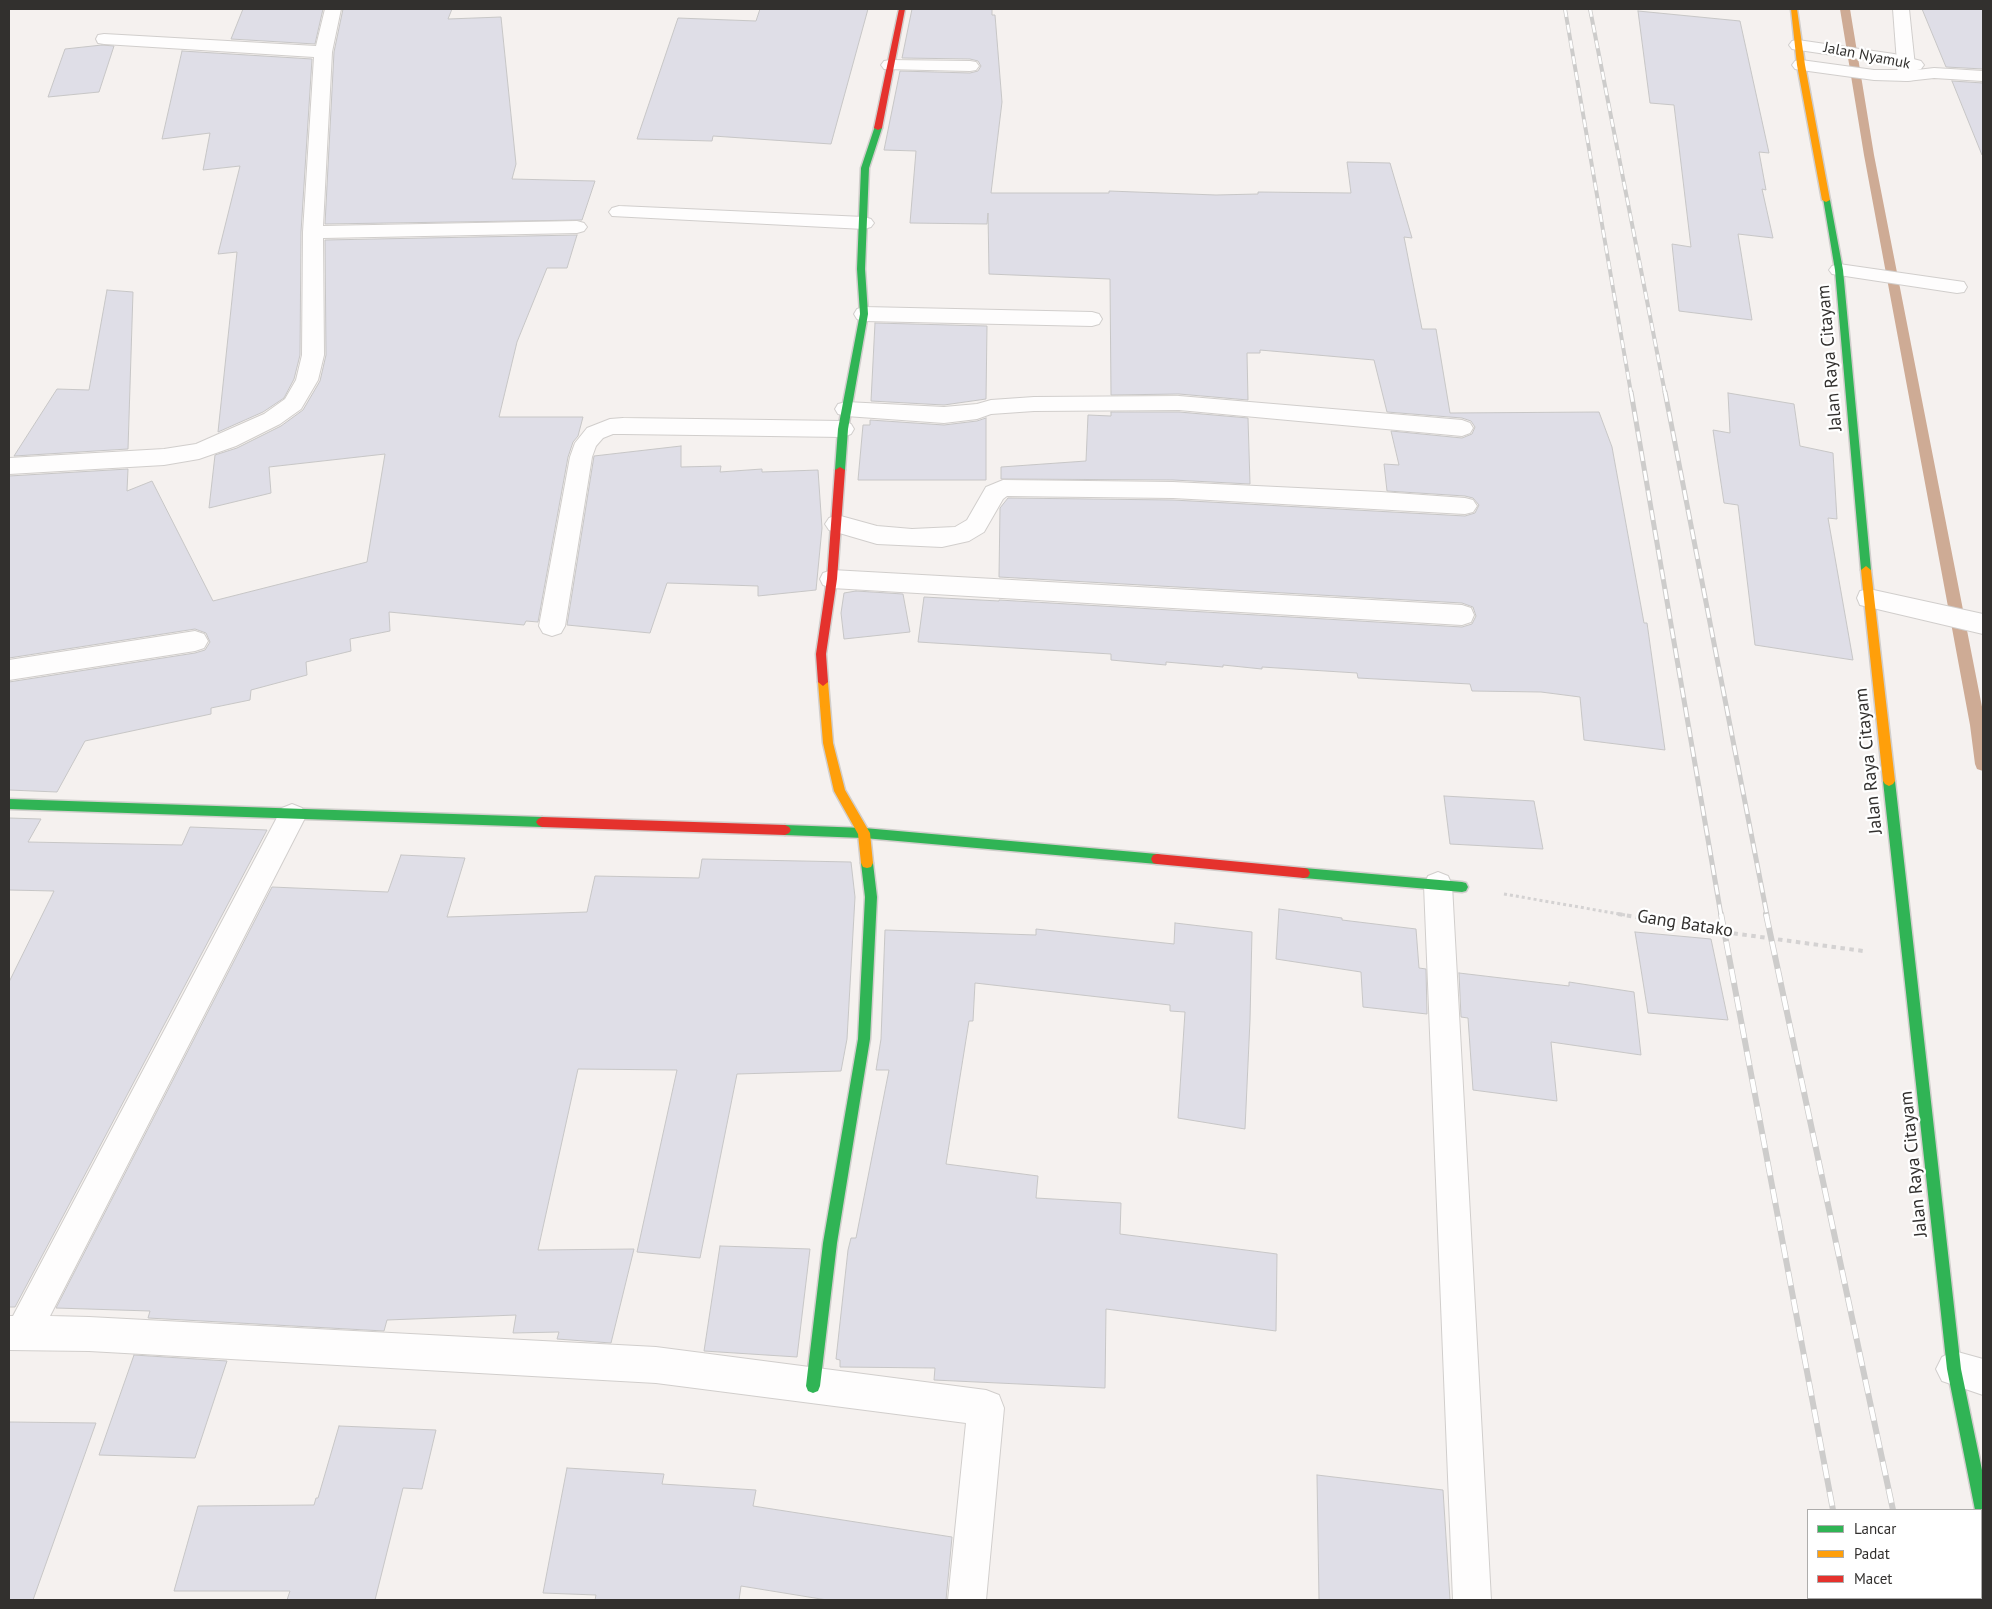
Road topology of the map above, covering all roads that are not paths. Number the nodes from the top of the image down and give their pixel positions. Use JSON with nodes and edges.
{"nodes":[{"id":1,"x":333,"y":9,"type":"edge"},
{"id":2,"x":902,"y":9,"type":"edge"},
{"id":3,"x":1794,"y":9,"type":"edge"},
{"id":4,"x":1901,"y":9,"type":"edge"},
{"id":5,"x":104,"y":39,"type":"dead end"},
{"id":6,"x":1798,"y":45,"type":"junction"},
{"id":7,"x":323,"y":52,"type":"junction"},
{"id":8,"x":890,"y":65,"type":"junction"},
{"id":9,"x":970,"y":66,"type":"dead end"},
{"id":10,"x":1801,"y":66,"type":"junction"},
{"id":11,"x":1907,"y":69,"type":"junction"},
{"id":12,"x":1983,"y":76,"type":"edge"},
{"id":13,"x":619,"y":212,"type":"dead end"},
{"id":14,"x":864,"y":223,"type":"junction"},
{"id":15,"x":577,"y":227,"type":"dead end"},
{"id":16,"x":313,"y":232,"type":"junction"},
{"id":17,"x":1839,"y":270,"type":"junction"},
{"id":18,"x":1957,"y":287,"type":"dead end"},
{"id":19,"x":864,"y":314,"type":"junction"},
{"id":20,"x":1092,"y":319,"type":"dead end"},
{"id":21,"x":844,"y":419,"type":"junction"},
{"id":22,"x":1462,"y":428,"type":"dead end"},
{"id":23,"x":9,"y":466,"type":"edge"},
{"id":24,"x":1466,"y":506,"type":"dead end"},
{"id":25,"x":837,"y":524,"type":"junction"},
{"id":26,"x":832,"y":579,"type":"junction"},
{"id":27,"x":1869,"y":598,"type":"junction"},
{"id":28,"x":1462,"y":615,"type":"dead end"},
{"id":29,"x":1983,"y":624,"type":"edge"},
{"id":30,"x":552,"y":626,"type":"dead end"},
{"id":31,"x":195,"y":641,"type":"dead end"},
{"id":32,"x":9,"y":670,"type":"edge"},
{"id":33,"x":9,"y":804,"type":"edge"},
{"id":34,"x":292,"y":816,"type":"junction"},
{"id":35,"x":864,"y":833,"type":"junction"},
{"id":36,"x":1450,"y":886,"type":"joint"},
{"id":37,"x":16,"y":1334,"type":"edge"},
{"id":38,"x":1969,"y":1373,"type":"edge"},
{"id":39,"x":813,"y":1386,"type":"junction"},
{"id":40,"x":1983,"y":1510,"type":"edge"},
{"id":41,"x":967,"y":1600,"type":"edge"},
{"id":42,"x":1472,"y":1600,"type":"edge"}],
"edges":[{"from":1,"to":7,"type":"street"},
{"from":2,"to":8,"type":"street"},
{"from":3,"to":6,"type":"street","name":"Jalan Raya Citayam"},
{"from":4,"to":11,"type":"street"},
{"from":5,"to":7,"type":"street"},
{"from":6,"to":10,"type":"street","name":"Jalan Raya Citayam"},
{"from":6,"to":11,"type":"street","name":"Jalan Nyamuk"},
{"from":7,"to":16,"type":"street"},
{"from":8,"to":9,"type":"street"},
{"from":8,"to":14,"type":"street"},
{"from":10,"to":11,"type":"street","name":"Jalan Nyamuk"},
{"from":10,"to":17,"type":"street","name":"Jalan Raya Citayam"},
{"from":11,"to":12,"type":"street","name":"Jalan Nyamuk"},
{"from":13,"to":14,"type":"street"},
{"from":14,"to":19,"type":"street"},
{"from":15,"to":16,"type":"street"},
{"from":16,"to":23,"type":"street"},
{"from":17,"to":18,"type":"street"},
{"from":17,"to":27,"type":"street","name":"Jalan Raya Citayam"},
{"from":19,"to":20,"type":"street"},
{"from":19,"to":21,"type":"street"},
{"from":21,"to":22,"type":"street"},
{"from":21,"to":25,"type":"street"},
{"from":21,"to":30,"type":"street"},
{"from":24,"to":25,"type":"street"},
{"from":25,"to":26,"type":"street"},
{"from":26,"to":28,"type":"street"},
{"from":26,"to":35,"type":"street"},
{"from":27,"to":29,"type":"street"},
{"from":27,"to":38,"type":"street","name":"Jalan Raya Citayam"},
{"from":31,"to":32,"type":"street"},
{"from":33,"to":34,"type":"street"},
{"from":34,"to":35,"type":"street"},
{"from":34,"to":37,"type":"street"},
{"from":35,"to":36,"type":"street"},
{"from":35,"to":39,"type":"street"},
{"from":36,"to":42,"type":"street"},
{"from":37,"to":39,"type":"street"},
{"from":38,"to":40,"type":"street","name":"Jalan Raya Citayam"},
{"from":39,"to":41,"type":"street"}]}
